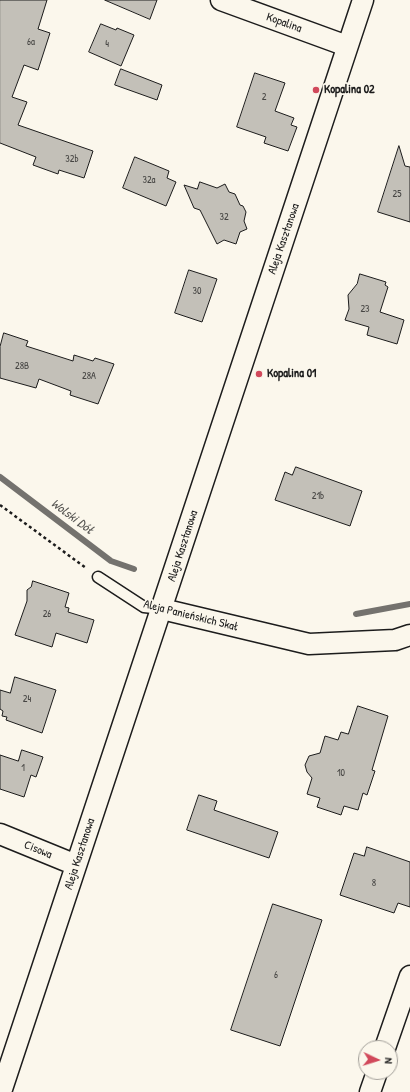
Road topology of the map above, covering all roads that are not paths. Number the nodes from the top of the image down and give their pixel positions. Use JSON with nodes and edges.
{"nodes":[{"id":1,"x":221,"y":0,"type":"edge"},
{"id":2,"x":363,"y":0,"type":"edge"},
{"id":3,"x":348,"y":46,"type":"junction"},
{"id":4,"x":98,"y":577,"type":"road end"},
{"id":5,"x":162,"y":609,"type":"junction"},
{"id":6,"x":410,"y":635,"type":"edge"},
{"id":7,"x":0,"y":834,"type":"edge"},
{"id":8,"x":76,"y":865,"type":"junction"},
{"id":9,"x":410,"y":976,"type":"edge"},
{"id":10,"x":389,"y":1040,"type":"edge"},
{"id":11,"x":374,"y":1080,"type":"edge"},
{"id":12,"x":0,"y":1092,"type":"edge"},
{"id":13,"x":370,"y":1092,"type":"edge"}],
"edges":[{"from":1,"to":3,"type":"street","name":"Kopalina"},
{"from":2,"to":3,"type":"street","name":"Aleja Kasztanowa"},
{"from":3,"to":5,"type":"street","name":"Aleja Kasztanowa"},
{"from":4,"to":5,"type":"lane","name":"Aleja Panieńskich Skał"},
{"from":5,"to":6,"type":"street","name":"Aleja Panieńskich Skał"},
{"from":5,"to":8,"type":"street","name":"Aleja Kasztanowa"},
{"from":7,"to":8,"type":"street","name":"Cisowa"},
{"from":8,"to":12,"type":"street","name":"Aleja Kasztanowa"},
{"from":9,"to":10,"type":"street"},
{"from":11,"to":13,"type":"street"}]}
